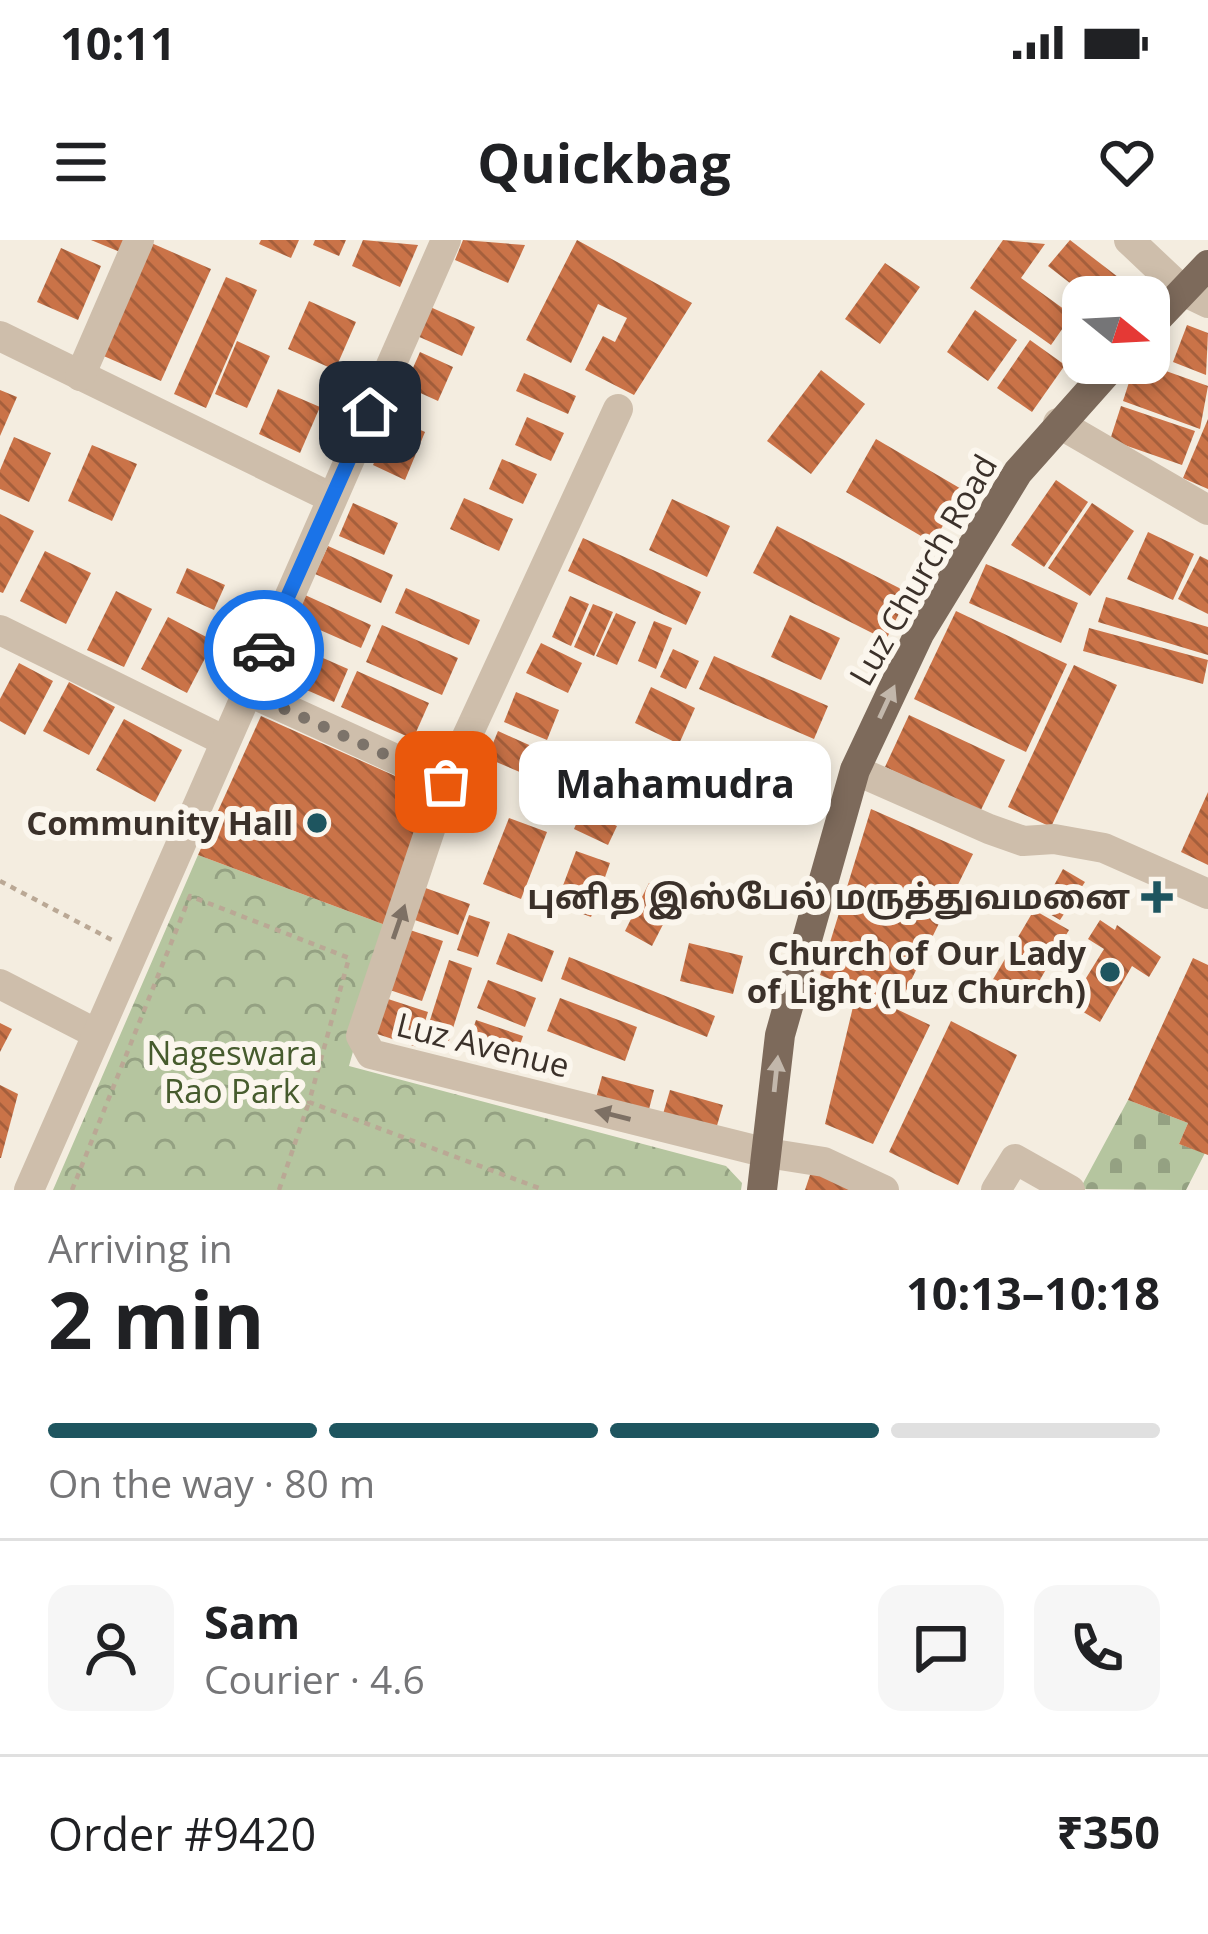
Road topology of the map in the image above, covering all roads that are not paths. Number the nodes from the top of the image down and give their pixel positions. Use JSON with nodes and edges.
{"nodes":[{"id":1,"x":139,"y":240,"type":"edge"},
{"id":2,"x":446,"y":240,"type":"edge"},
{"id":3,"x":1129,"y":240,"type":"edge"},
{"id":4,"x":1208,"y":265,"type":"edge"},
{"id":5,"x":1196,"y":297,"type":"edge"},
{"id":6,"x":1170,"y":314,"type":"edge"},
{"id":7,"x":0,"y":336,"type":"edge"},
{"id":8,"x":80,"y":376,"type":"junction"},
{"id":9,"x":1095,"y":384,"type":"edge"},
{"id":10,"x":618,"y":410,"type":"dead end"},
{"id":11,"x":1058,"y":423,"type":"junction"},
{"id":12,"x":332,"y":498,"type":"junction"},
{"id":13,"x":1208,"y":510,"type":"edge"},
{"id":14,"x":0,"y":630,"type":"edge"},
{"id":15,"x":247,"y":692,"type":"junction"},
{"id":16,"x":225,"y":741,"type":"junction"},
{"id":17,"x":855,"y":770,"type":"junction"},
{"id":18,"x":446,"y":782,"type":"junction"},
{"id":19,"x":1208,"y":894,"type":"edge"},
{"id":20,"x":0,"y":984,"type":"edge"},
{"id":21,"x":98,"y":1034,"type":"junction"},
{"id":22,"x":767,"y":1153,"type":"junction"},
{"id":23,"x":0,"y":1185,"type":"edge"},
{"id":24,"x":9,"y":1190,"type":"edge"},
{"id":25,"x":29,"y":1190,"type":"edge"},
{"id":26,"x":762,"y":1190,"type":"edge"},
{"id":27,"x":884,"y":1190,"type":"edge"},
{"id":28,"x":996,"y":1190,"type":"edge"},
{"id":29,"x":1070,"y":1190,"type":"edge"}],
"edges":[{"from":1,"to":8,"type":"street"},
{"from":2,"to":12,"type":"street"},
{"from":3,"to":5,"type":"street"},
{"from":4,"to":5,"type":"main road"},
{"from":5,"to":6,"type":"main road"},
{"from":7,"to":8,"type":"street"},
{"from":8,"to":12,"type":"street"},
{"from":9,"to":11,"type":"main road","name":"Luz Church Road"},
{"from":10,"to":18,"type":"street","name":"Luz Avenue"},
{"from":11,"to":13,"type":"street"},
{"from":17,"to":11,"type":"main road","name":"Luz Church Road","one_way":true},
{"from":12,"to":15,"type":"street"},
{"from":14,"to":16,"type":"street"},
{"from":15,"to":16,"type":"street"},
{"from":15,"to":18,"type":"street"},
{"from":16,"to":21,"type":"street"},
{"from":17,"to":19,"type":"street"},
{"from":22,"to":17,"type":"main road","name":"Luz Church Road","one_way":true},
{"from":22,"to":18,"type":"street","name":"Luz Avenue","one_way":true},
{"from":20,"to":21,"type":"street"},
{"from":21,"to":25,"type":"street"},
{"from":22,"to":26,"type":"main road","name":"Luz Church Road"},
{"from":22,"to":27,"type":"street","name":"Luz Avenue"},
{"from":23,"to":24,"type":"street"},
{"from":28,"to":29,"type":"street"}]}
